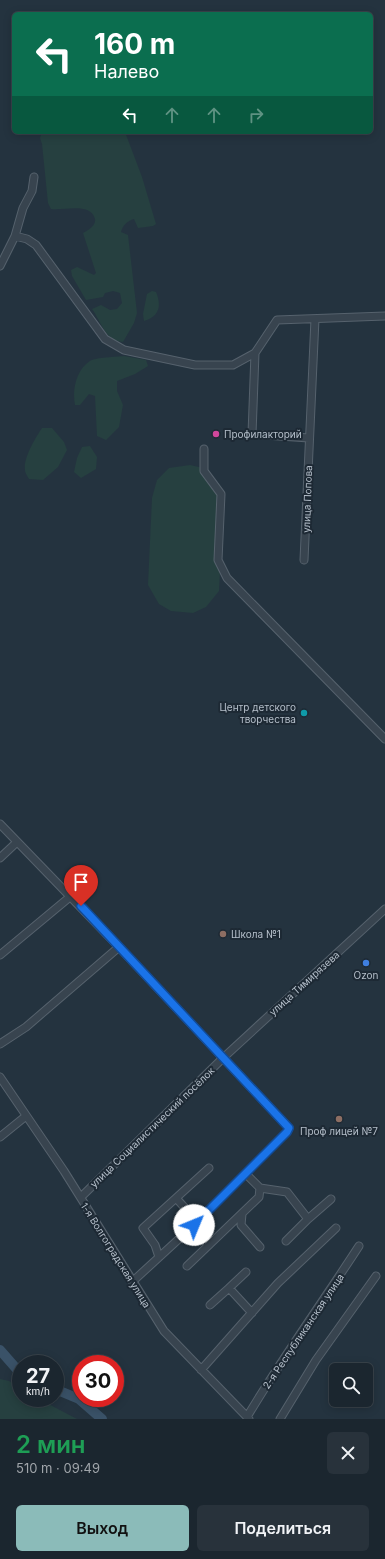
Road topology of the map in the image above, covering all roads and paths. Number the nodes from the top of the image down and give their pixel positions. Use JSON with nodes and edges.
{"nodes":[{"id":1,"x":34,"y":177,"type":"dead end"},
{"id":2,"x":15,"y":236,"type":"junction"},
{"id":3,"x":0,"y":266,"type":"edge"},
{"id":4,"x":385,"y":316,"type":"edge"},
{"id":5,"x":315,"y":319,"type":"junction"},
{"id":6,"x":255,"y":353,"type":"junction"},
{"id":7,"x":309,"y":438,"type":"junction"},
{"id":8,"x":204,"y":450,"type":"dead end"},
{"id":9,"x":304,"y":560,"type":"dead end"},
{"id":10,"x":385,"y":739,"type":"edge"},
{"id":11,"x":0,"y":824,"type":"edge"},
{"id":12,"x":17,"y":842,"type":"junction"},
{"id":13,"x":0,"y":858,"type":"edge"},
{"id":14,"x":71,"y":896,"type":"junction"},
{"id":15,"x":385,"y":909,"type":"edge"},
{"id":16,"x":119,"y":947,"type":"junction"},
{"id":17,"x":0,"y":955,"type":"edge"},
{"id":18,"x":0,"y":1044,"type":"edge"},
{"id":19,"x":223,"y":1058,"type":"junction"},
{"id":20,"x":0,"y":1077,"type":"edge"},
{"id":21,"x":26,"y":1116,"type":"junction"},
{"id":22,"x":0,"y":1138,"type":"edge"},
{"id":23,"x":209,"y":1168,"type":"dead end"},
{"id":24,"x":246,"y":1174,"type":"junction"},
{"id":25,"x":260,"y":1188,"type":"junction"},
{"id":26,"x":81,"y":1197,"type":"junction"},
{"id":27,"x":176,"y":1198,"type":"junction"},
{"id":28,"x":331,"y":1199,"type":"dead end"},
{"id":29,"x":242,"y":1214,"type":"junction"},
{"id":30,"x":308,"y":1219,"type":"junction"},
{"id":31,"x":194,"y":1226,"type":"junction"},
{"id":32,"x":336,"y":1228,"type":"dead end"},
{"id":33,"x":286,"y":1241,"type":"dead end"},
{"id":34,"x":209,"y":1245,"type":"junction"},
{"id":35,"x":359,"y":1246,"type":"dead end"},
{"id":36,"x":260,"y":1247,"type":"dead end"},
{"id":37,"x":159,"y":1257,"type":"junction"},
{"id":38,"x":187,"y":1266,"type":"dead end"},
{"id":39,"x":246,"y":1272,"type":"dead end"},
{"id":40,"x":376,"y":1276,"type":"dead end"},
{"id":41,"x":132,"y":1282,"type":"junction"},
{"id":42,"x":229,"y":1288,"type":"junction"},
{"id":43,"x":210,"y":1305,"type":"dead end"},
{"id":44,"x":252,"y":1313,"type":"junction"},
{"id":45,"x":202,"y":1370,"type":"junction"},
{"id":46,"x":248,"y":1418,"type":"edge"},
{"id":47,"x":280,"y":1419,"type":"edge"}],
"edges":[{"from":1,"to":2,"type":"street"},
{"from":2,"to":3,"type":"street"},
{"from":2,"to":6,"type":"street"},
{"from":4,"to":5,"type":"street"},
{"from":5,"to":6,"type":"street"},
{"from":5,"to":7,"type":"street","name":"улица Попова"},
{"from":6,"to":7,"type":"street"},
{"from":7,"to":9,"type":"street","name":"улица Попова"},
{"from":8,"to":10,"type":"street"},
{"from":11,"to":12,"type":"street","name":"улица Социалистический посёлок"},
{"from":12,"to":13,"type":"street"},
{"from":12,"to":14,"type":"street","name":"улица Социалистический посёлок"},
{"from":14,"to":16,"type":"street","name":"улица Социалистический посёлок"},
{"from":14,"to":17,"type":"street"},
{"from":15,"to":19,"type":"street","name":"улица Тимирязева"},
{"from":16,"to":18,"type":"street"},
{"from":16,"to":19,"type":"street","name":"улица Социалистический посёлок"},
{"from":19,"to":24,"type":"street","name":"улица Социалистический посёлок"},
{"from":19,"to":26,"type":"street","name":"улица Социалистический посёлок"},
{"from":20,"to":21,"type":"street","name":"1-я Волгоградская улица"},
{"from":21,"to":22,"type":"street"},
{"from":21,"to":26,"type":"street","name":"1-я Волгоградская улица"},
{"from":23,"to":27,"type":"street"},
{"from":24,"to":25,"type":"street"},
{"from":24,"to":31,"type":"street","name":"улица Социалистический посёлок"},
{"from":25,"to":29,"type":"street"},
{"from":25,"to":30,"type":"street"},
{"from":26,"to":41,"type":"street","name":"1-я Волгоградская улица"},
{"from":27,"to":31,"type":"street"},
{"from":27,"to":37,"type":"street"},
{"from":28,"to":30,"type":"street"},
{"from":29,"to":34,"type":"street"},
{"from":29,"to":36,"type":"street"},
{"from":30,"to":33,"type":"street"},
{"from":31,"to":34,"type":"street"},
{"from":31,"to":37,"type":"street","name":"улица Социалистический посёлок"},
{"from":32,"to":44,"type":"street"},
{"from":34,"to":38,"type":"street"},
{"from":35,"to":46,"type":"street","name":"2-я Республиканская улица"},
{"from":37,"to":41,"type":"street","name":"улица Социалистический посёлок"},
{"from":39,"to":42,"type":"street"},
{"from":40,"to":47,"type":"street"},
{"from":41,"to":45,"type":"street","name":"1-я Волгоградская улица"},
{"from":42,"to":43,"type":"street"},
{"from":42,"to":44,"type":"street"},
{"from":44,"to":45,"type":"street"},
{"from":45,"to":46,"type":"street","name":"1-я Волгоградская улица"}]}
